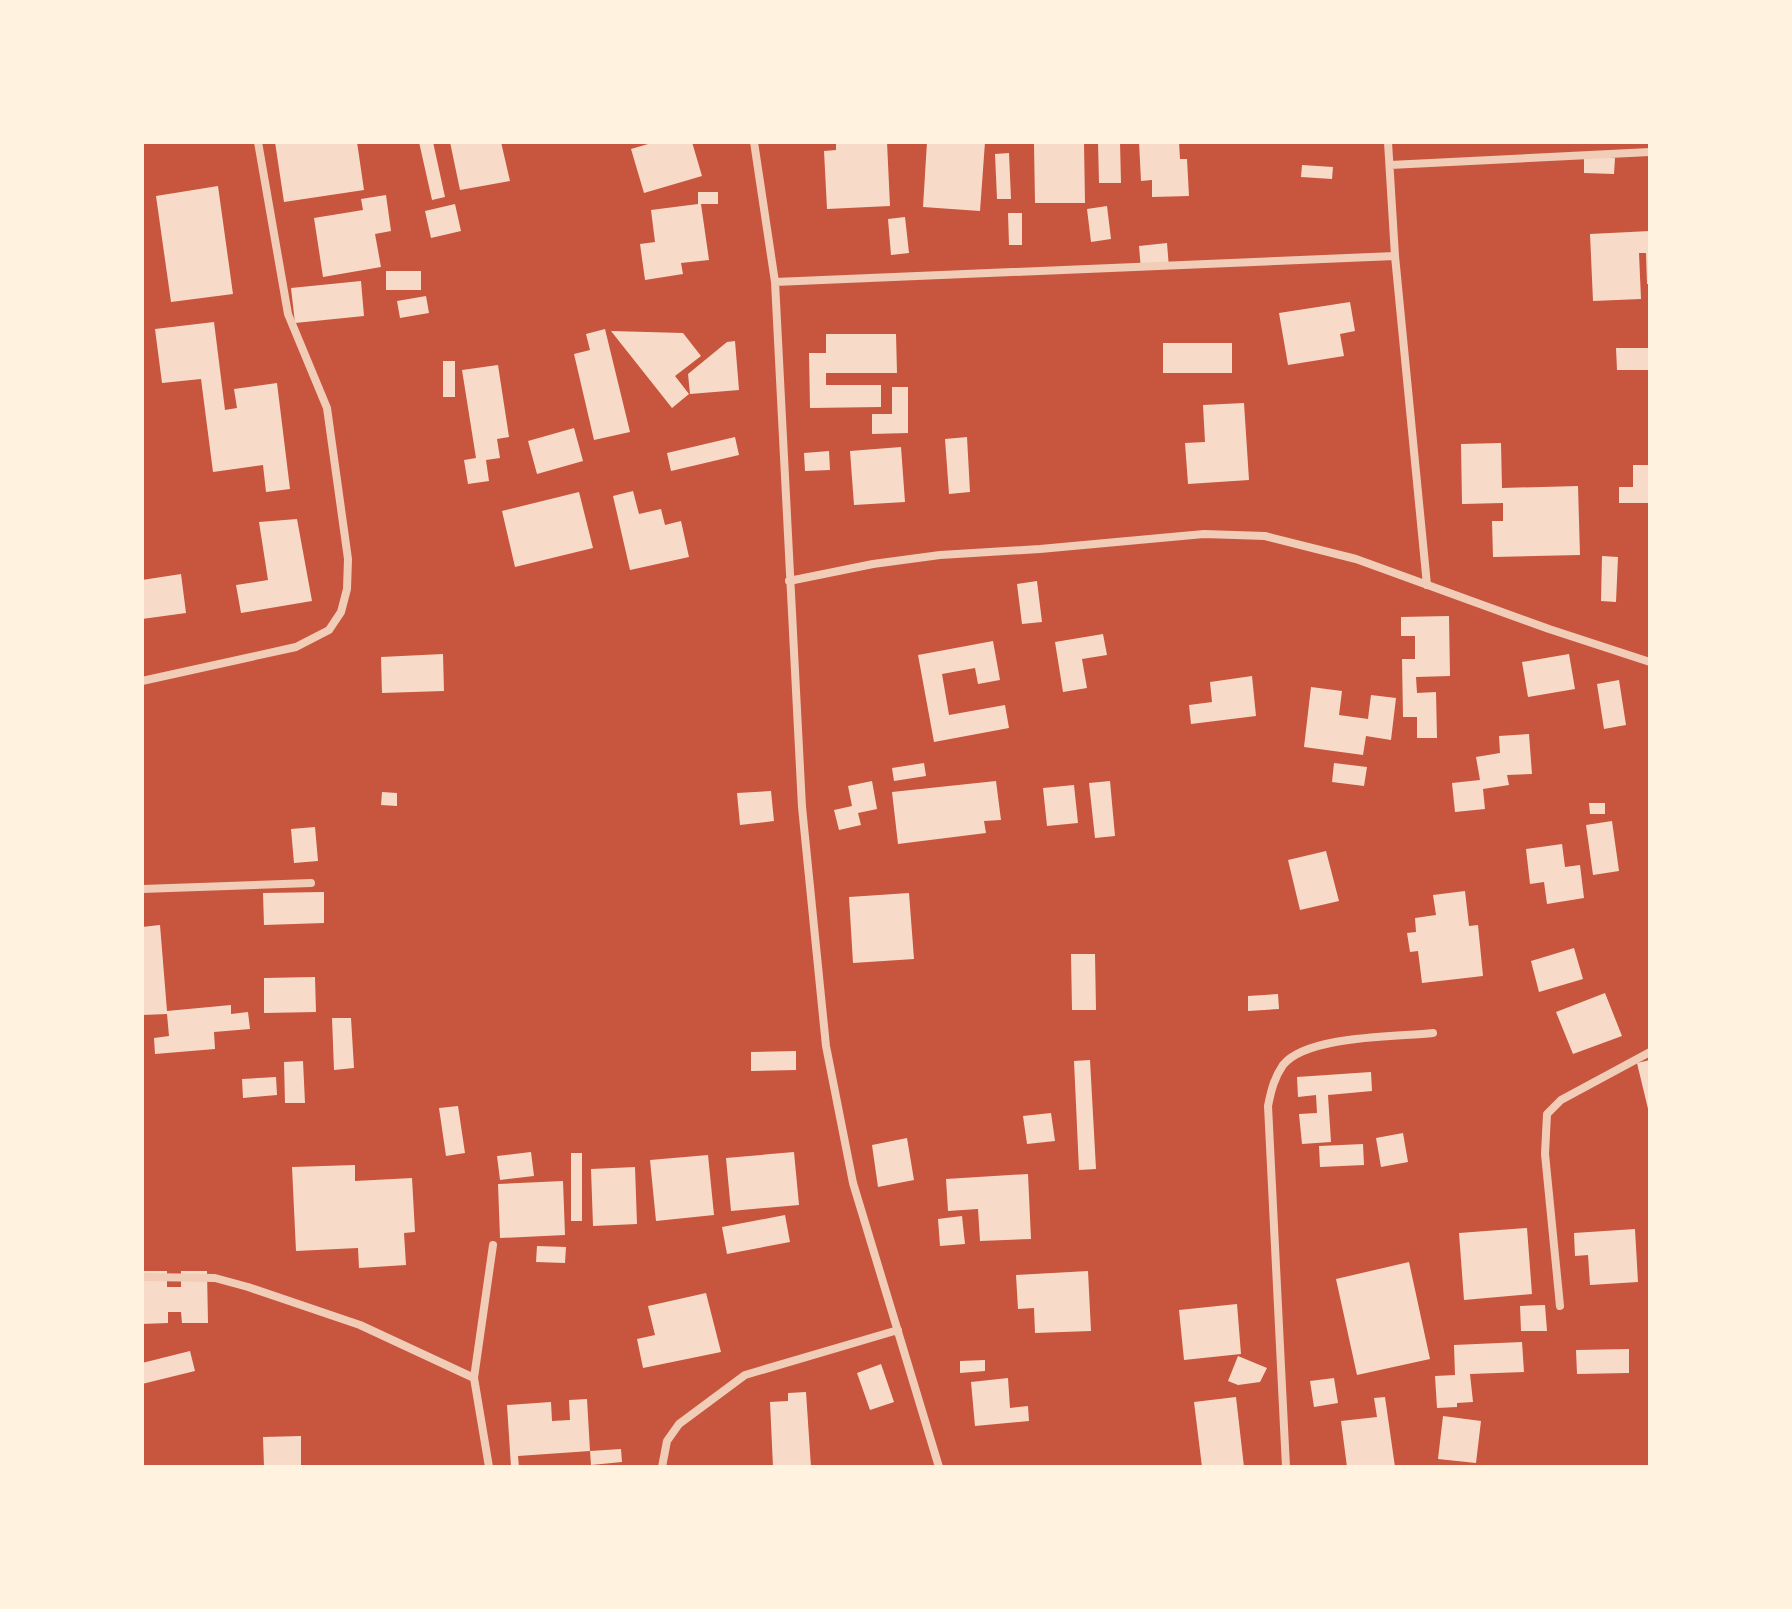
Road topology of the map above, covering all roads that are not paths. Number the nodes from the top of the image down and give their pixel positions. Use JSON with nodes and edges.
{"nodes":[{"id":1,"x":258,"y":142,"type":"edge"},
{"id":2,"x":754,"y":142,"type":"edge"},
{"id":3,"x":1388,"y":142,"type":"edge"},
{"id":4,"x":1650,"y":152,"type":"edge"},
{"id":5,"x":1390,"y":165,"type":"junction"},
{"id":6,"x":1395,"y":256,"type":"junction"},
{"id":7,"x":775,"y":282,"type":"junction"},
{"id":8,"x":789,"y":581,"type":"junction"},
{"id":9,"x":1427,"y":585,"type":"junction"},
{"id":10,"x":1650,"y":662,"type":"edge"},
{"id":11,"x":142,"y":681,"type":"edge"},
{"id":12,"x":311,"y":883,"type":"dead end"},
{"id":13,"x":142,"y":889,"type":"edge"},
{"id":14,"x":1433,"y":1033,"type":"dead end"},
{"id":15,"x":1650,"y":1052,"type":"edge"},
{"id":16,"x":493,"y":1245,"type":"dead end"},
{"id":17,"x":142,"y":1277,"type":"edge"},
{"id":18,"x":1560,"y":1306,"type":"dead end"},
{"id":19,"x":898,"y":1330,"type":"junction"},
{"id":20,"x":474,"y":1378,"type":"junction"},
{"id":21,"x":489,"y":1467,"type":"edge"},
{"id":22,"x":662,"y":1467,"type":"edge"},
{"id":23,"x":939,"y":1467,"type":"edge"},
{"id":24,"x":1286,"y":1467,"type":"edge"}],
"edges":[{"from":1,"to":11,"type":"street"},
{"from":2,"to":7,"type":"street"},
{"from":3,"to":5,"type":"street"},
{"from":4,"to":5,"type":"street"},
{"from":5,"to":6,"type":"street"},
{"from":6,"to":7,"type":"street"},
{"from":6,"to":9,"type":"street"},
{"from":7,"to":8,"type":"street"},
{"from":8,"to":9,"type":"street"},
{"from":8,"to":19,"type":"street"},
{"from":9,"to":10,"type":"street"},
{"from":12,"to":13,"type":"street"},
{"from":14,"to":24,"type":"street"},
{"from":15,"to":18,"type":"street"},
{"from":16,"to":20,"type":"street"},
{"from":17,"to":20,"type":"street"},
{"from":19,"to":22,"type":"street"},
{"from":19,"to":23,"type":"street"},
{"from":20,"to":21,"type":"street"}]}
